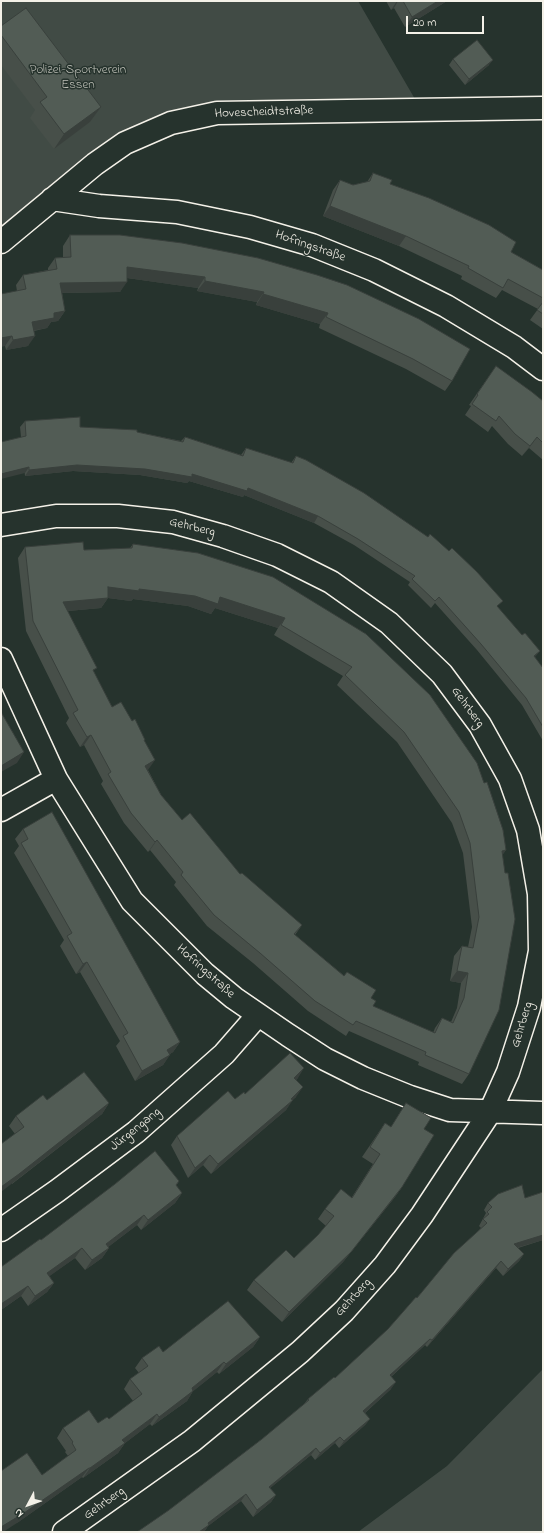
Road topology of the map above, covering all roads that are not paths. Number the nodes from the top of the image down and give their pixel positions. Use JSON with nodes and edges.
{"nodes":[{"id":1,"x":543,"y":108,"type":"edge"},
{"id":2,"x":52,"y":199,"type":"junction"},
{"id":3,"x":1,"y":242,"type":"edge"},
{"id":4,"x":543,"y":369,"type":"edge"},
{"id":5,"x":1,"y":525,"type":"edge"},
{"id":6,"x":1,"y":659,"type":"edge"},
{"id":7,"x":56,"y":779,"type":"junction"},
{"id":8,"x":1,"y":810,"type":"edge"},
{"id":9,"x":258,"y":1015,"type":"junction"},
{"id":10,"x":490,"y":1112,"type":"junction"},
{"id":11,"x":543,"y":1113,"type":"edge"},
{"id":12,"x":1,"y":1230,"type":"edge"},
{"id":13,"x":64,"y":1532,"type":"edge"}],
"edges":[{"from":1,"to":2,"type":"street","name":"Hovescheidtstraße"},
{"from":2,"to":3,"type":"street","name":"Hovescheidtstraße"},
{"from":2,"to":4,"type":"street","name":"Hofringstraße"},
{"from":5,"to":10,"type":"street","name":"Gehrberg"},
{"from":6,"to":7,"type":"street","name":"Hofringstraße"},
{"from":7,"to":8,"type":"street"},
{"from":7,"to":9,"type":"street","name":"Hofringstraße"},
{"from":9,"to":10,"type":"street","name":"Hofringstraße"},
{"from":9,"to":12,"type":"street","name":"Jürgengang"},
{"from":10,"to":11,"type":"street","name":"Hofringstraße"},
{"from":10,"to":13,"type":"street","name":"Gehrberg"}]}
